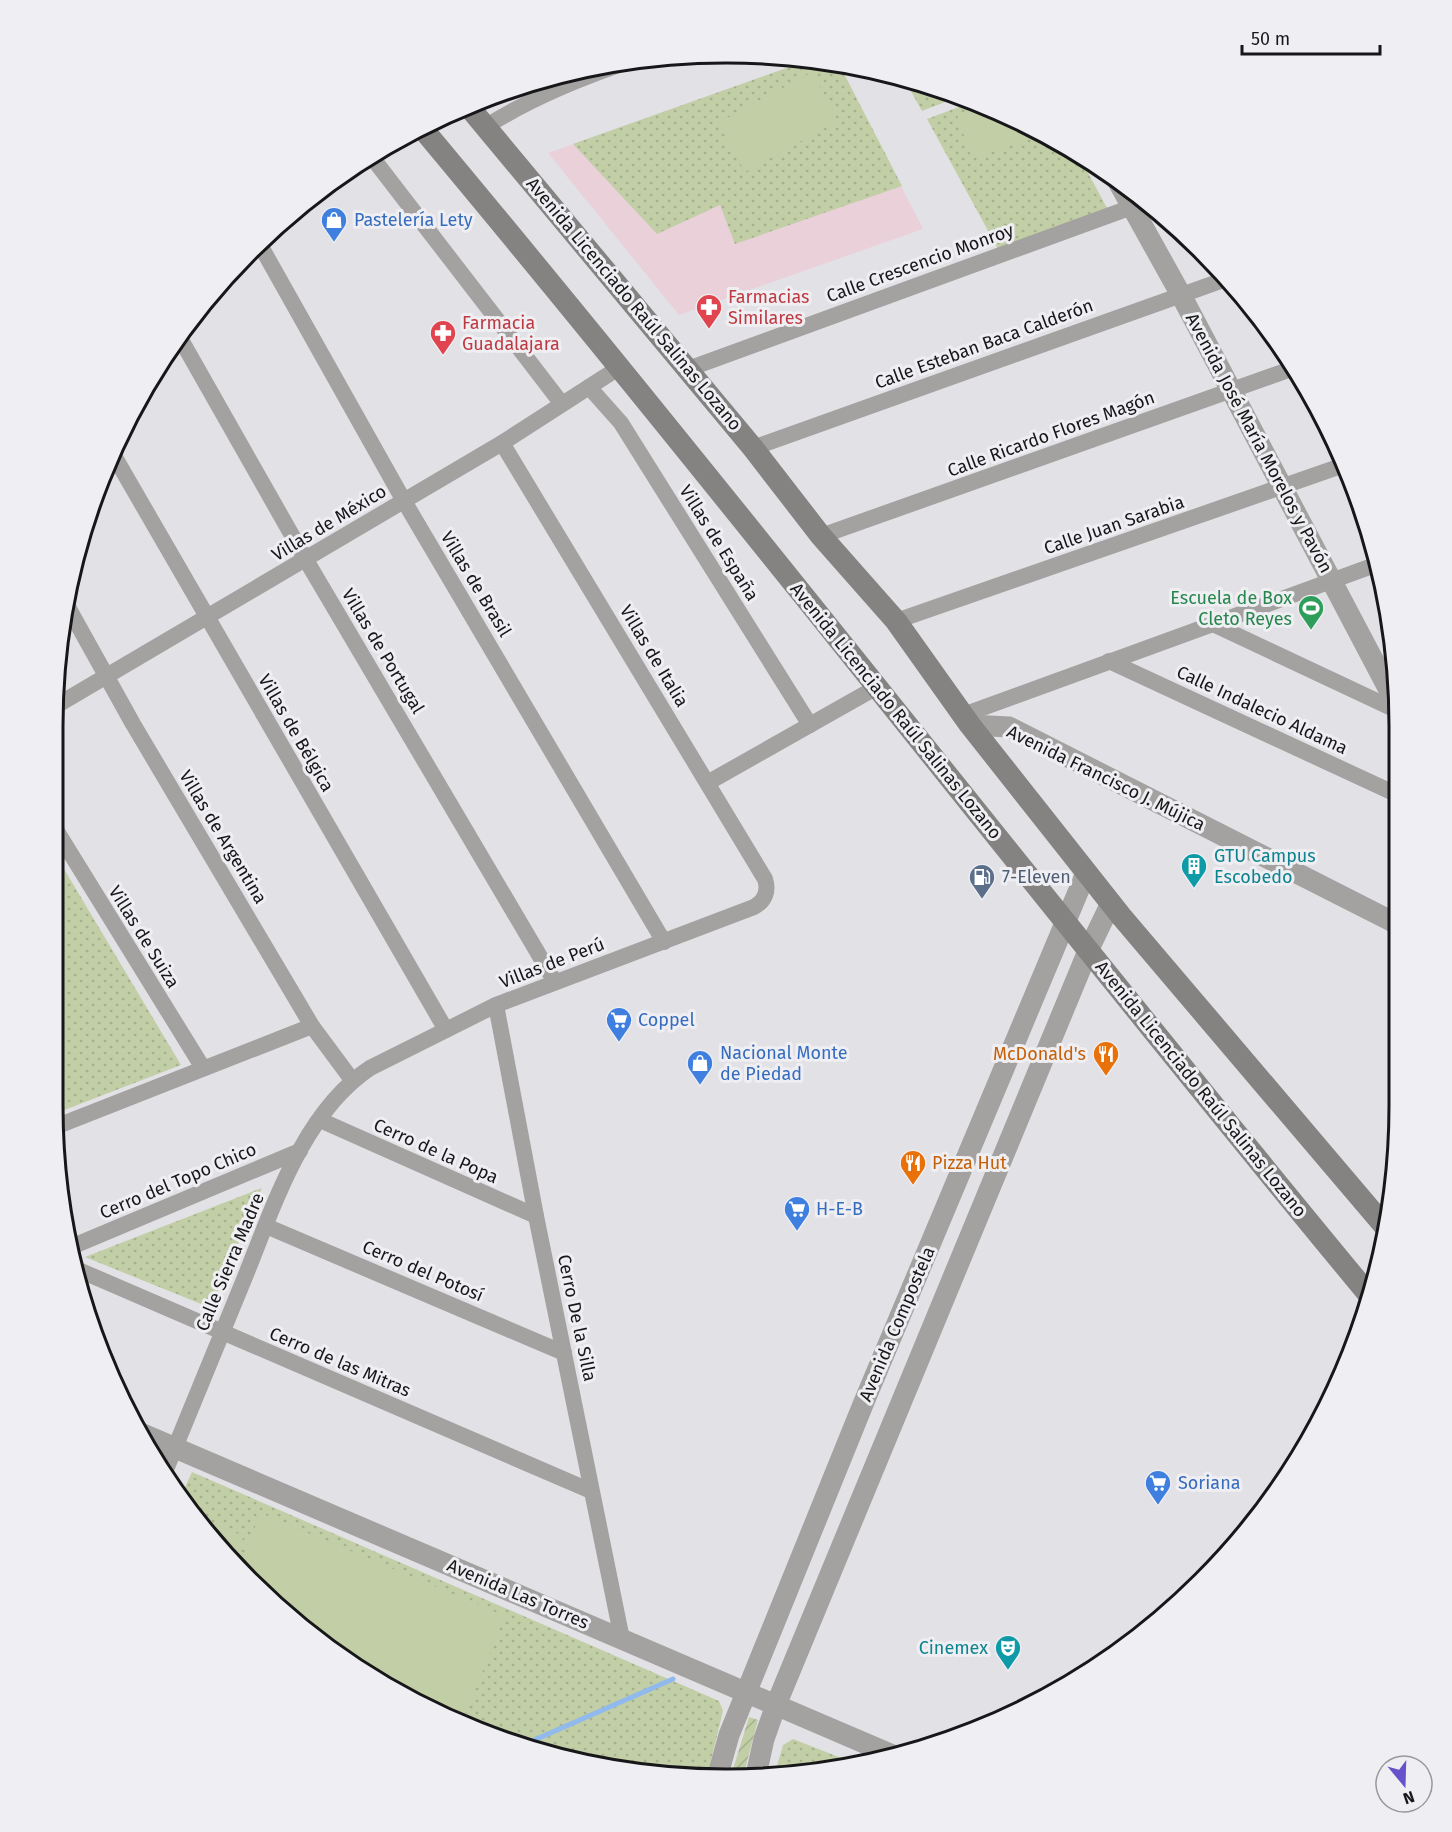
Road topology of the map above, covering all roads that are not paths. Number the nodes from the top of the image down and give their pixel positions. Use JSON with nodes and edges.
{"nodes":[{"id":1,"x":566,"y":83,"type":"edge"},
{"id":2,"x":473,"y":112,"type":"edge"},
{"id":3,"x":485,"y":127,"type":"junction"},
{"id":4,"x":427,"y":134,"type":"edge"},
{"id":5,"x":377,"y":163,"type":"edge"},
{"id":6,"x":1141,"y":210,"type":"edge"},
{"id":7,"x":264,"y":251,"type":"edge"},
{"id":8,"x":1218,"y":282,"type":"edge"},
{"id":9,"x":1181,"y":295,"type":"junction"},
{"id":10,"x":184,"y":345,"type":"edge"},
{"id":11,"x":620,"y":366,"type":"junction"},
{"id":12,"x":688,"y":369,"type":"junction"},
{"id":13,"x":1285,"y":371,"type":"edge"},
{"id":14,"x":589,"y":387,"type":"junction"},
{"id":15,"x":1231,"y":390,"type":"junction"},
{"id":16,"x":562,"y":404,"type":"junction"},
{"id":17,"x":502,"y":443,"type":"junction"},
{"id":18,"x":753,"y":448,"type":"junction"},
{"id":19,"x":118,"y":461,"type":"edge"},
{"id":20,"x":1337,"y":468,"type":"edge"},
{"id":21,"x":1282,"y":488,"type":"junction"},
{"id":22,"x":404,"y":501,"type":"junction"},
{"id":23,"x":821,"y":536,"type":"junction"},
{"id":24,"x":306,"y":560,"type":"junction"},
{"id":25,"x":1369,"y":567,"type":"edge"},
{"id":26,"x":1331,"y":580,"type":"junction"},
{"id":27,"x":73,"y":616,"type":"edge"},
{"id":28,"x":207,"y":617,"type":"junction"},
{"id":29,"x":896,"y":621,"type":"junction"},
{"id":30,"x":1213,"y":624,"type":"junction"},
{"id":31,"x":1109,"y":662,"type":"junction"},
{"id":32,"x":1385,"y":665,"type":"edge"},
{"id":33,"x":107,"y":676,"type":"junction"},
{"id":34,"x":877,"y":687,"type":"junction"},
{"id":35,"x":64,"y":701,"type":"edge"},
{"id":36,"x":1389,"y":705,"type":"edge"},
{"id":37,"x":967,"y":720,"type":"junction"},
{"id":38,"x":810,"y":725,"type":"junction"},
{"id":39,"x":708,"y":782,"type":"junction"},
{"id":40,"x":1389,"y":791,"type":"edge"},
{"id":41,"x":63,"y":848,"type":"edge"},
{"id":42,"x":1086,"y":873,"type":"junction"},
{"id":43,"x":767,"y":891,"type":"joint"},
{"id":44,"x":1111,"y":903,"type":"junction"},
{"id":45,"x":1389,"y":920,"type":"edge"},
{"id":46,"x":1065,"y":921,"type":"junction"},
{"id":47,"x":664,"y":942,"type":"junction"},
{"id":48,"x":1088,"y":951,"type":"junction"},
{"id":49,"x":555,"y":982,"type":"junction"},
{"id":50,"x":496,"y":1005,"type":"junction"},
{"id":51,"x":312,"y":1026,"type":"junction"},
{"id":52,"x":446,"y":1030,"type":"junction"},
{"id":53,"x":203,"y":1068,"type":"junction"},
{"id":54,"x":352,"y":1080,"type":"junction"},
{"id":55,"x":320,"y":1120,"type":"junction"},
{"id":56,"x":63,"y":1124,"type":"edge"},
{"id":57,"x":300,"y":1151,"type":"junction"},
{"id":58,"x":536,"y":1216,"type":"junction"},
{"id":59,"x":942,"y":1217,"type":"junction"},
{"id":60,"x":1379,"y":1219,"type":"edge"},
{"id":61,"x":266,"y":1226,"type":"junction"},
{"id":62,"x":972,"y":1229,"type":"junction"},
{"id":63,"x":78,"y":1244,"type":"edge"},
{"id":64,"x":85,"y":1273,"type":"edge"},
{"id":65,"x":1363,"y":1288,"type":"edge"},
{"id":66,"x":221,"y":1333,"type":"junction"},
{"id":67,"x":564,"y":1353,"type":"junction"},
{"id":68,"x":864,"y":1402,"type":"junction"},
{"id":69,"x":895,"y":1415,"type":"junction"},
{"id":70,"x":152,"y":1438,"type":"edge"},
{"id":71,"x":176,"y":1448,"type":"junction"},
{"id":72,"x":169,"y":1464,"type":"edge"},
{"id":73,"x":591,"y":1491,"type":"junction"},
{"id":74,"x":622,"y":1639,"type":"junction"},
{"id":75,"x":747,"y":1693,"type":"junction"},
{"id":76,"x":776,"y":1705,"type":"junction"},
{"id":77,"x":881,"y":1750,"type":"edge"},
{"id":78,"x":757,"y":1768,"type":"edge"},
{"id":79,"x":720,"y":1769,"type":"edge"}],
"edges":[{"from":1,"to":3,"type":"street"},
{"from":2,"to":3,"type":"main road","name":"Avenida Licenciado Raúl Salinas Lozano"},
{"from":3,"to":12,"type":"main road","name":"Avenida Licenciado Raúl Salinas Lozano"},
{"from":4,"to":11,"type":"main road","name":"Avenida Licenciado Raúl Salinas Lozano"},
{"from":5,"to":16,"type":"street"},
{"from":6,"to":9,"type":"street","name":"Avenida José María Morelos y Pavón"},
{"from":6,"to":12,"type":"street","name":"Calle Crescencio Monroy"},
{"from":7,"to":22,"type":"street","name":"Villas de Brasil"},
{"from":8,"to":9,"type":"street","name":"Calle Esteban Baca Calderón"},
{"from":9,"to":15,"type":"street","name":"Avenida José María Morelos y Pavón"},
{"from":9,"to":18,"type":"street","name":"Calle Esteban Baca Calderón"},
{"from":10,"to":24,"type":"street","name":"Villas de Portugal"},
{"from":11,"to":14,"type":"street","name":"Villas de México"},
{"from":11,"to":34,"type":"main road","name":"Avenida Licenciado Raúl Salinas Lozano"},
{"from":12,"to":18,"type":"main road","name":"Avenida Licenciado Raúl Salinas Lozano"},
{"from":13,"to":15,"type":"street","name":"Calle Ricardo Flores Magón"},
{"from":14,"to":16,"type":"street","name":"Villas de México"},
{"from":14,"to":38,"type":"street","name":"Villas de España"},
{"from":15,"to":21,"type":"street","name":"Avenida José María Morelos y Pavón"},
{"from":15,"to":23,"type":"street","name":"Calle Ricardo Flores Magón"},
{"from":16,"to":17,"type":"street","name":"Villas de México"},
{"from":17,"to":22,"type":"street","name":"Villas de México"},
{"from":17,"to":39,"type":"street","name":"Villas de Italia"},
{"from":18,"to":23,"type":"main road","name":"Avenida Licenciado Raúl Salinas Lozano"},
{"from":19,"to":28,"type":"street","name":"Villas de Bélgica"},
{"from":20,"to":21,"type":"street","name":"Calle Juan Sarabia"},
{"from":21,"to":26,"type":"street","name":"Avenida José María Morelos y Pavón"},
{"from":21,"to":29,"type":"street","name":"Calle Juan Sarabia"},
{"from":22,"to":24,"type":"street","name":"Villas de México"},
{"from":22,"to":47,"type":"street","name":"Villas de Brasil"},
{"from":23,"to":29,"type":"main road","name":"Avenida Licenciado Raúl Salinas Lozano"},
{"from":24,"to":28,"type":"street","name":"Villas de México"},
{"from":24,"to":49,"type":"street","name":"Villas de Portugal"},
{"from":25,"to":26,"type":"street"},
{"from":26,"to":30,"type":"street"},
{"from":26,"to":32,"type":"street","name":"Avenida José María Morelos y Pavón"},
{"from":27,"to":33,"type":"street","name":"Villas de Argentina"},
{"from":28,"to":33,"type":"street","name":"Villas de México"},
{"from":28,"to":52,"type":"street","name":"Villas de Bélgica"},
{"from":29,"to":37,"type":"main road","name":"Avenida Licenciado Raúl Salinas Lozano"},
{"from":30,"to":31,"type":"street"},
{"from":30,"to":36,"type":"street"},
{"from":31,"to":37,"type":"street"},
{"from":31,"to":40,"type":"street","name":"Calle Indalecio Aldama"},
{"from":33,"to":35,"type":"street","name":"Villas de México"},
{"from":33,"to":51,"type":"street","name":"Villas de Argentina"},
{"from":34,"to":38,"type":"street"},
{"from":34,"to":46,"type":"main road","name":"Avenida Licenciado Raúl Salinas Lozano"},
{"from":37,"to":42,"type":"main road","name":"Avenida Licenciado Raúl Salinas Lozano"},
{"from":37,"to":45,"type":"street","name":"Avenida Francisco J. Mújica"},
{"from":38,"to":39,"type":"street"},
{"from":39,"to":43,"type":"street","name":"Villas de Italia"},
{"from":41,"to":53,"type":"street","name":"Villas de Suiza"},
{"from":42,"to":44,"type":"main road","name":"Avenida Licenciado Raúl Salinas Lozano"},
{"from":42,"to":46,"type":"street","name":"Avenida Compostela"},
{"from":43,"to":47,"type":"street","name":"Villas de Perú"},
{"from":44,"to":48,"type":"street","name":"Avenida Compostela"},
{"from":44,"to":60,"type":"main road","name":"Avenida Licenciado Raúl Salinas Lozano"},
{"from":46,"to":48,"type":"main road","name":"Avenida Licenciado Raúl Salinas Lozano"},
{"from":46,"to":59,"type":"street","name":"Avenida Compostela"},
{"from":47,"to":49,"type":"street","name":"Villas de Perú"},
{"from":48,"to":62,"type":"street","name":"Avenida Compostela"},
{"from":48,"to":65,"type":"main road","name":"Avenida Licenciado Raúl Salinas Lozano"},
{"from":49,"to":50,"type":"street","name":"Villas de Perú"},
{"from":50,"to":52,"type":"street","name":"Villas de Perú"},
{"from":50,"to":58,"type":"street","name":"Cerro De la Silla"},
{"from":51,"to":53,"type":"street"},
{"from":51,"to":54,"type":"street","name":"Villas de Argentina"},
{"from":52,"to":54,"type":"street","name":"Villas de Perú"},
{"from":53,"to":56,"type":"street"},
{"from":54,"to":55,"type":"street","name":"Calle Sierra Madre"},
{"from":55,"to":57,"type":"street","name":"Calle Sierra Madre"},
{"from":55,"to":58,"type":"street","name":"Cerro de la Popa"},
{"from":57,"to":61,"type":"street","name":"Calle Sierra Madre"},
{"from":57,"to":63,"type":"street","name":"Cerro del Topo Chico"},
{"from":58,"to":67,"type":"street","name":"Cerro De la Silla"},
{"from":59,"to":62,"type":"street"},
{"from":59,"to":68,"type":"street","name":"Avenida Compostela"},
{"from":61,"to":66,"type":"street","name":"Calle Sierra Madre"},
{"from":61,"to":67,"type":"street","name":"Cerro del Potosí"},
{"from":62,"to":69,"type":"street","name":"Avenida Compostela"},
{"from":64,"to":66,"type":"street","name":"Cerro de las Mitras"},
{"from":66,"to":71,"type":"street","name":"Calle Sierra Madre"},
{"from":66,"to":73,"type":"street","name":"Cerro de las Mitras"},
{"from":67,"to":73,"type":"street","name":"Cerro De la Silla"},
{"from":68,"to":69,"type":"street"},
{"from":68,"to":75,"type":"street","name":"Avenida Compostela"},
{"from":69,"to":76,"type":"street","name":"Avenida Compostela"},
{"from":70,"to":71,"type":"street","name":"Avenida Las Torres"},
{"from":71,"to":72,"type":"street","name":"Calle Sierra Madre"},
{"from":71,"to":74,"type":"street","name":"Avenida Las Torres"},
{"from":73,"to":74,"type":"street","name":"Cerro De la Silla"},
{"from":74,"to":75,"type":"street","name":"Avenida Las Torres"},
{"from":75,"to":76,"type":"street","name":"Avenida Las Torres"},
{"from":75,"to":79,"type":"street","name":"Avenida Compostela"},
{"from":76,"to":77,"type":"street","name":"Avenida Las Torres"},
{"from":76,"to":78,"type":"street","name":"Avenida Compostela"}]}
